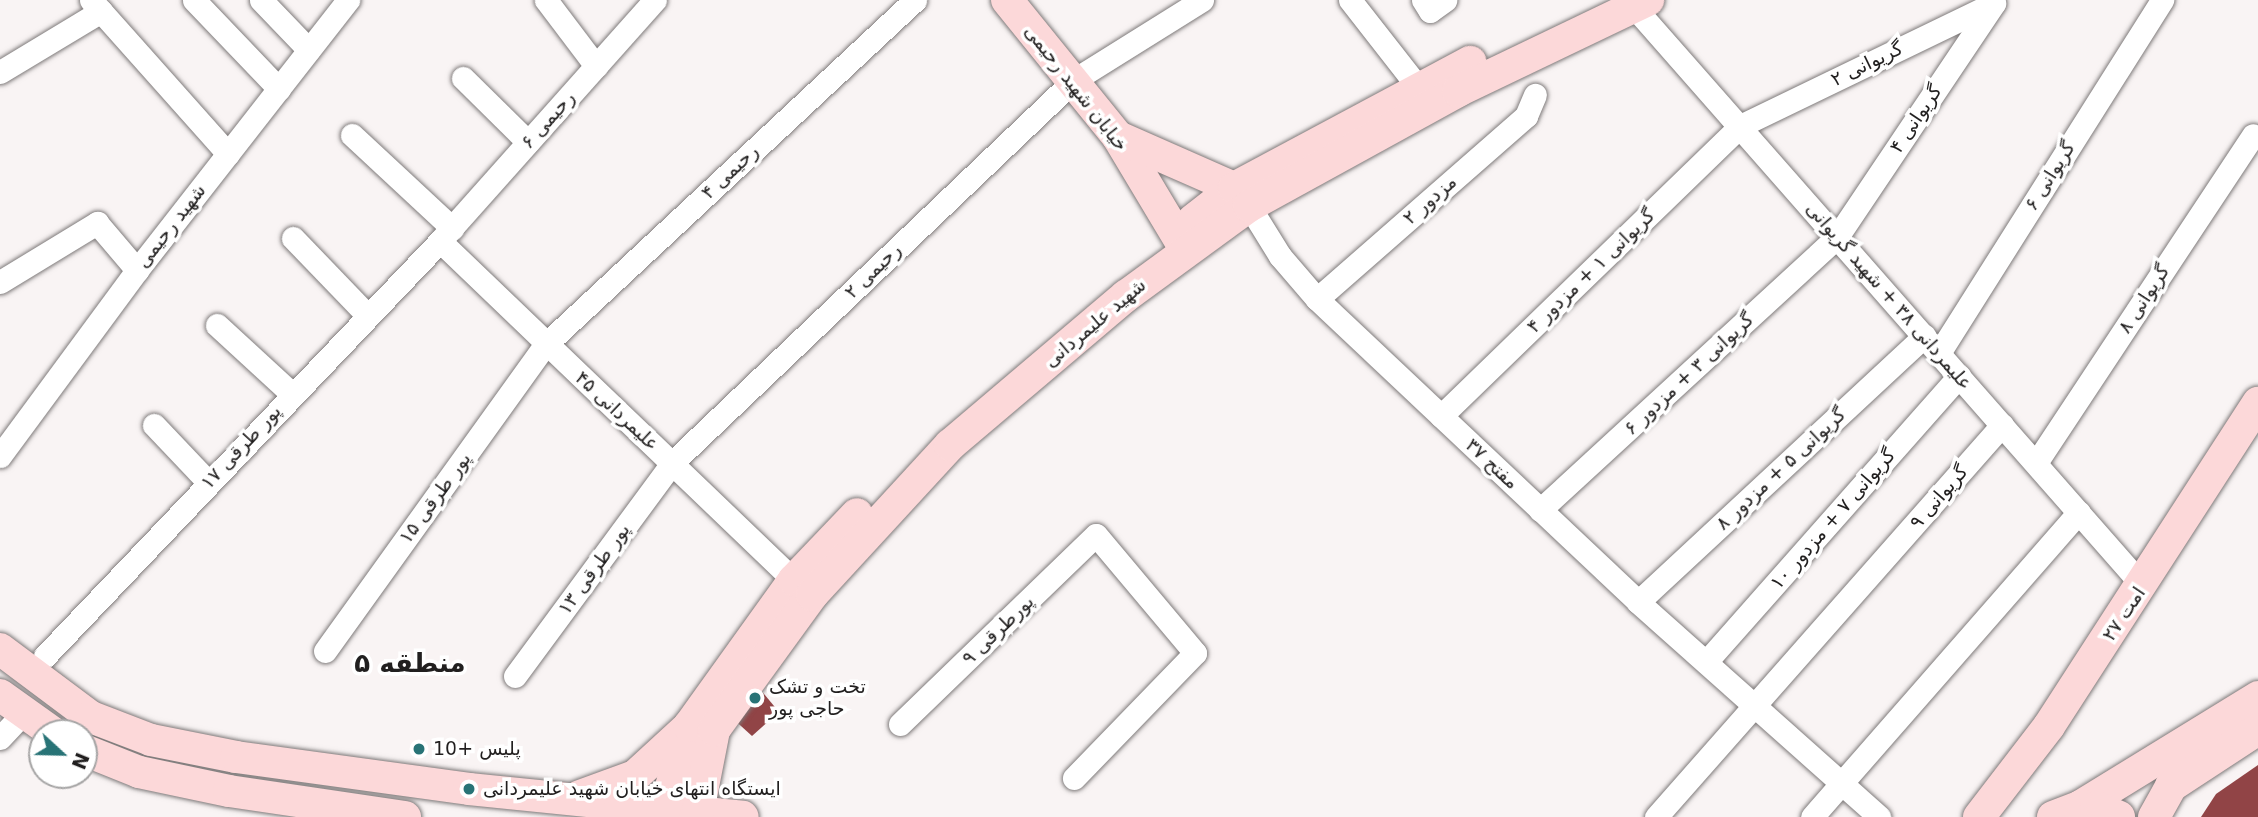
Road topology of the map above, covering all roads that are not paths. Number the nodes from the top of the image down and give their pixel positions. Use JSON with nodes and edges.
{"nodes":[{"id":1,"x":194,"y":0,"type":"edge"},
{"id":2,"x":261,"y":0,"type":"edge"},
{"id":3,"x":348,"y":0,"type":"edge"},
{"id":4,"x":546,"y":0,"type":"edge"},
{"id":5,"x":655,"y":0,"type":"edge"},
{"id":6,"x":915,"y":0,"type":"edge"},
{"id":7,"x":1007,"y":0,"type":"edge"},
{"id":8,"x":1202,"y":0,"type":"edge"},
{"id":9,"x":1350,"y":0,"type":"edge"},
{"id":10,"x":1601,"y":0,"type":"edge"},
{"id":11,"x":2162,"y":0,"type":"edge"},
{"id":12,"x":1995,"y":1,"type":"edge"},
{"id":13,"x":1637,"y":2,"type":"edge"},
{"id":14,"x":96,"y":5,"type":"edge"},
{"id":15,"x":309,"y":50,"type":"junction"},
{"id":16,"x":596,"y":66,"type":"junction"},
{"id":17,"x":0,"y":72,"type":"edge"},
{"id":18,"x":463,"y":78,"type":"dead end"},
{"id":19,"x":1074,"y":80,"type":"junction"},
{"id":20,"x":279,"y":89,"type":"junction"},
{"id":21,"x":1535,"y":95,"type":"dead end"},
{"id":22,"x":1423,"y":98,"type":"junction"},
{"id":23,"x":1740,"y":126,"type":"junction"},
{"id":24,"x":352,"y":135,"type":"dead end"},
{"id":25,"x":2253,"y":135,"type":"dead end"},
{"id":26,"x":1118,"y":137,"type":"junction"},
{"id":27,"x":528,"y":142,"type":"junction"},
{"id":28,"x":228,"y":154,"type":"junction"},
{"id":29,"x":1241,"y":197,"type":"junction"},
{"id":30,"x":446,"y":234,"type":"junction"},
{"id":31,"x":1837,"y":237,"type":"junction"},
{"id":32,"x":293,"y":238,"type":"dead end"},
{"id":33,"x":1180,"y":241,"type":"junction"},
{"id":34,"x":137,"y":270,"type":"junction"},
{"id":35,"x":0,"y":282,"type":"edge"},
{"id":36,"x":1317,"y":299,"type":"junction"},
{"id":37,"x":367,"y":315,"type":"junction"},
{"id":38,"x":217,"y":325,"type":"dead end"},
{"id":39,"x":1931,"y":344,"type":"junction"},
{"id":40,"x":545,"y":345,"type":"junction"},
{"id":41,"x":1959,"y":376,"type":"junction"},
{"id":42,"x":291,"y":393,"type":"junction"},
{"id":43,"x":2258,"y":403,"type":"edge"},
{"id":44,"x":1441,"y":416,"type":"junction"},
{"id":45,"x":154,"y":425,"type":"dead end"},
{"id":46,"x":2002,"y":425,"type":"junction"},
{"id":47,"x":0,"y":456,"type":"edge"},
{"id":48,"x":672,"y":463,"type":"junction"},
{"id":49,"x":2036,"y":463,"type":"junction"},
{"id":50,"x":209,"y":483,"type":"junction"},
{"id":51,"x":1541,"y":510,"type":"junction"},
{"id":52,"x":2079,"y":512,"type":"junction"},
{"id":53,"x":2143,"y":586,"type":"junction"},
{"id":54,"x":803,"y":588,"type":"junction"},
{"id":55,"x":1638,"y":602,"type":"junction"},
{"id":56,"x":0,"y":649,"type":"edge"},
{"id":57,"x":325,"y":651,"type":"dead end"},
{"id":58,"x":45,"y":656,"type":"dead end"},
{"id":59,"x":1706,"y":662,"type":"junction"},
{"id":60,"x":515,"y":676,"type":"dead end"},
{"id":61,"x":2258,"y":698,"type":"edge"},
{"id":62,"x":11,"y":704,"type":"edge"},
{"id":63,"x":1755,"y":705,"type":"junction"},
{"id":64,"x":33,"y":719,"type":"edge"},
{"id":65,"x":900,"y":724,"type":"dead end"},
{"id":66,"x":689,"y":726,"type":"junction"},
{"id":67,"x":2258,"y":729,"type":"edge"},
{"id":68,"x":0,"y":738,"type":"edge"},
{"id":69,"x":98,"y":756,"type":"edge"},
{"id":70,"x":1074,"y":778,"type":"dead end"},
{"id":71,"x":1842,"y":782,"type":"junction"},
{"id":72,"x":571,"y":799,"type":"junction"},
{"id":73,"x":662,"y":812,"type":"edge"},
{"id":74,"x":2067,"y":812,"type":"edge"},
{"id":75,"x":697,"y":814,"type":"edge"},
{"id":76,"x":405,"y":817,"type":"edge"},
{"id":77,"x":743,"y":817,"type":"edge"},
{"id":78,"x":1656,"y":817,"type":"edge"},
{"id":79,"x":1812,"y":817,"type":"edge"},
{"id":80,"x":1879,"y":817,"type":"edge"},
{"id":81,"x":1979,"y":817,"type":"edge"},
{"id":82,"x":2119,"y":817,"type":"edge"},
{"id":83,"x":2154,"y":817,"type":"edge"}],
"edges":[{"from":1,"to":20,"type":"street"},
{"from":2,"to":15,"type":"street"},
{"from":3,"to":15,"type":"street","name":"شهید رحیمی"},
{"from":4,"to":16,"type":"street"},
{"from":5,"to":16,"type":"street","name":"رحیمی ۶"},
{"from":6,"to":40,"type":"street","name":"رحیمی ۴"},
{"from":7,"to":19,"type":"street","name":"خیابان شهید رحیمی"},
{"from":8,"to":19,"type":"street","name":"رحیمی ۲"},
{"from":9,"to":22,"type":"street"},
{"from":10,"to":22,"type":"street","name":"شهید علیمردانی"},
{"from":11,"to":39,"type":"street","name":"گریوانی ۶"},
{"from":12,"to":23,"type":"street","name":"گریوانی ۲"},
{"from":12,"to":31,"type":"street","name":"گریوانی ۴"},
{"from":13,"to":22,"type":"street","name":"شهید علیمردانی"},
{"from":13,"to":23,"type":"street","name":"علیمردانی ۳۸ + شهید گریوانی"},
{"from":14,"to":17,"type":"street"},
{"from":14,"to":28,"type":"street"},
{"from":15,"to":20,"type":"street","name":"شهید رحیمی"},
{"from":16,"to":27,"type":"street","name":"رحیمی ۶"},
{"from":18,"to":27,"type":"street"},
{"from":19,"to":26,"type":"street","name":"خیابان شهید رحیمی"},
{"from":19,"to":48,"type":"street","name":"رحیمی ۲"},
{"from":20,"to":28,"type":"street","name":"شهید رحیمی"},
{"from":21,"to":36,"type":"street","name":"مزدور ۲"},
{"from":22,"to":29,"type":"street","name":"شهید علیمردانی"},
{"from":23,"to":31,"type":"street","name":"علیمردانی ۳۸ + شهید گریوانی"},
{"from":23,"to":44,"type":"street","name":"گریوانی ۱ + مزدور ۴"},
{"from":24,"to":30,"type":"street","name":"علیمردانی ۴۵"},
{"from":25,"to":49,"type":"street","name":"گریوانی ۸"},
{"from":26,"to":29,"type":"street"},
{"from":26,"to":33,"type":"street","name":"خیابان شهید رحیمی"},
{"from":27,"to":30,"type":"street","name":"رحیمی ۶"},
{"from":28,"to":34,"type":"street","name":"شهید رحیمی"},
{"from":29,"to":33,"type":"street","name":"شهید علیمردانی"},
{"from":29,"to":36,"type":"street","name":"مفتح ۳۷"},
{"from":30,"to":37,"type":"street","name":"پور طرقی ۱۷"},
{"from":30,"to":40,"type":"street","name":"علیمردانی ۴۵"},
{"from":31,"to":39,"type":"street","name":"علیمردانی ۳۸ + شهید گریوانی"},
{"from":31,"to":51,"type":"street","name":"گریوانی ۳ + مزدور ۶"},
{"from":32,"to":37,"type":"street"},
{"from":33,"to":54,"type":"street","name":"شهید علیمردانی"},
{"from":34,"to":35,"type":"street"},
{"from":34,"to":47,"type":"street","name":"شهید رحیمی"},
{"from":36,"to":44,"type":"street","name":"مفتح ۳۷"},
{"from":37,"to":42,"type":"street","name":"پور طرقی ۱۷"},
{"from":38,"to":42,"type":"street"},
{"from":39,"to":41,"type":"street","name":"علیمردانی ۳۸ + شهید گریوانی"},
{"from":39,"to":55,"type":"street","name":"گریوانی ۵ + مزدور ۸"},
{"from":40,"to":48,"type":"street","name":"علیمردانی ۴۵"},
{"from":40,"to":57,"type":"street","name":"پور طرقی ۱۵"},
{"from":41,"to":46,"type":"street","name":"علیمردانی ۳۸ + شهید گریوانی"},
{"from":41,"to":59,"type":"street","name":"گریوانی ۷ + مزدور ۱۰"},
{"from":42,"to":50,"type":"street","name":"پور طرقی ۱۷"},
{"from":43,"to":53,"type":"street","name":"امت ۲۷"},
{"from":44,"to":51,"type":"street","name":"مفتح ۳۷"},
{"from":45,"to":50,"type":"street"},
{"from":46,"to":49,"type":"street","name":"علیمردانی ۳۸ + شهید گریوانی"},
{"from":46,"to":63,"type":"street","name":"گریوانی ۹"},
{"from":48,"to":54,"type":"street","name":"علیمردانی ۴۵"},
{"from":48,"to":60,"type":"street","name":"پور طرقی ۱۳"},
{"from":49,"to":52,"type":"street","name":"علیمردانی ۳۸ + شهید گریوانی"},
{"from":50,"to":58,"type":"street","name":"پور طرقی ۱۷"},
{"from":51,"to":55,"type":"street","name":"مفتح ۳۷"},
{"from":52,"to":53,"type":"street","name":"علیمردانی ۳۸ + شهید گریوانی"},
{"from":52,"to":71,"type":"street"},
{"from":53,"to":81,"type":"street","name":"امت ۲۷"},
{"from":54,"to":66,"type":"street","name":"شهید علیمردانی"},
{"from":54,"to":75,"type":"street","name":"شهید علیمردانی"},
{"from":55,"to":59,"type":"street","name":"مفتح ۳۷"},
{"from":56,"to":72,"type":"street"},
{"from":59,"to":63,"type":"street","name":"مفتح ۳۷"},
{"from":61,"to":74,"type":"street"},
{"from":62,"to":64,"type":"street"},
{"from":62,"to":68,"type":"street"},
{"from":63,"to":71,"type":"street","name":"مفتح ۳۷"},
{"from":63,"to":78,"type":"street","name":"گریوانی ۹"},
{"from":65,"to":70,"type":"street","name":"پورطرقی ۹"},
{"from":66,"to":72,"type":"street"},
{"from":66,"to":73,"type":"street","name":"شهید علیمردانی"},
{"from":67,"to":83,"type":"street"},
{"from":69,"to":76,"type":"street"},
{"from":71,"to":79,"type":"street"},
{"from":71,"to":80,"type":"street","name":"مفتح ۳۷"},
{"from":72,"to":73,"type":"street"},
{"from":73,"to":75,"type":"street"},
{"from":74,"to":82,"type":"street"},
{"from":75,"to":77,"type":"street"}]}
